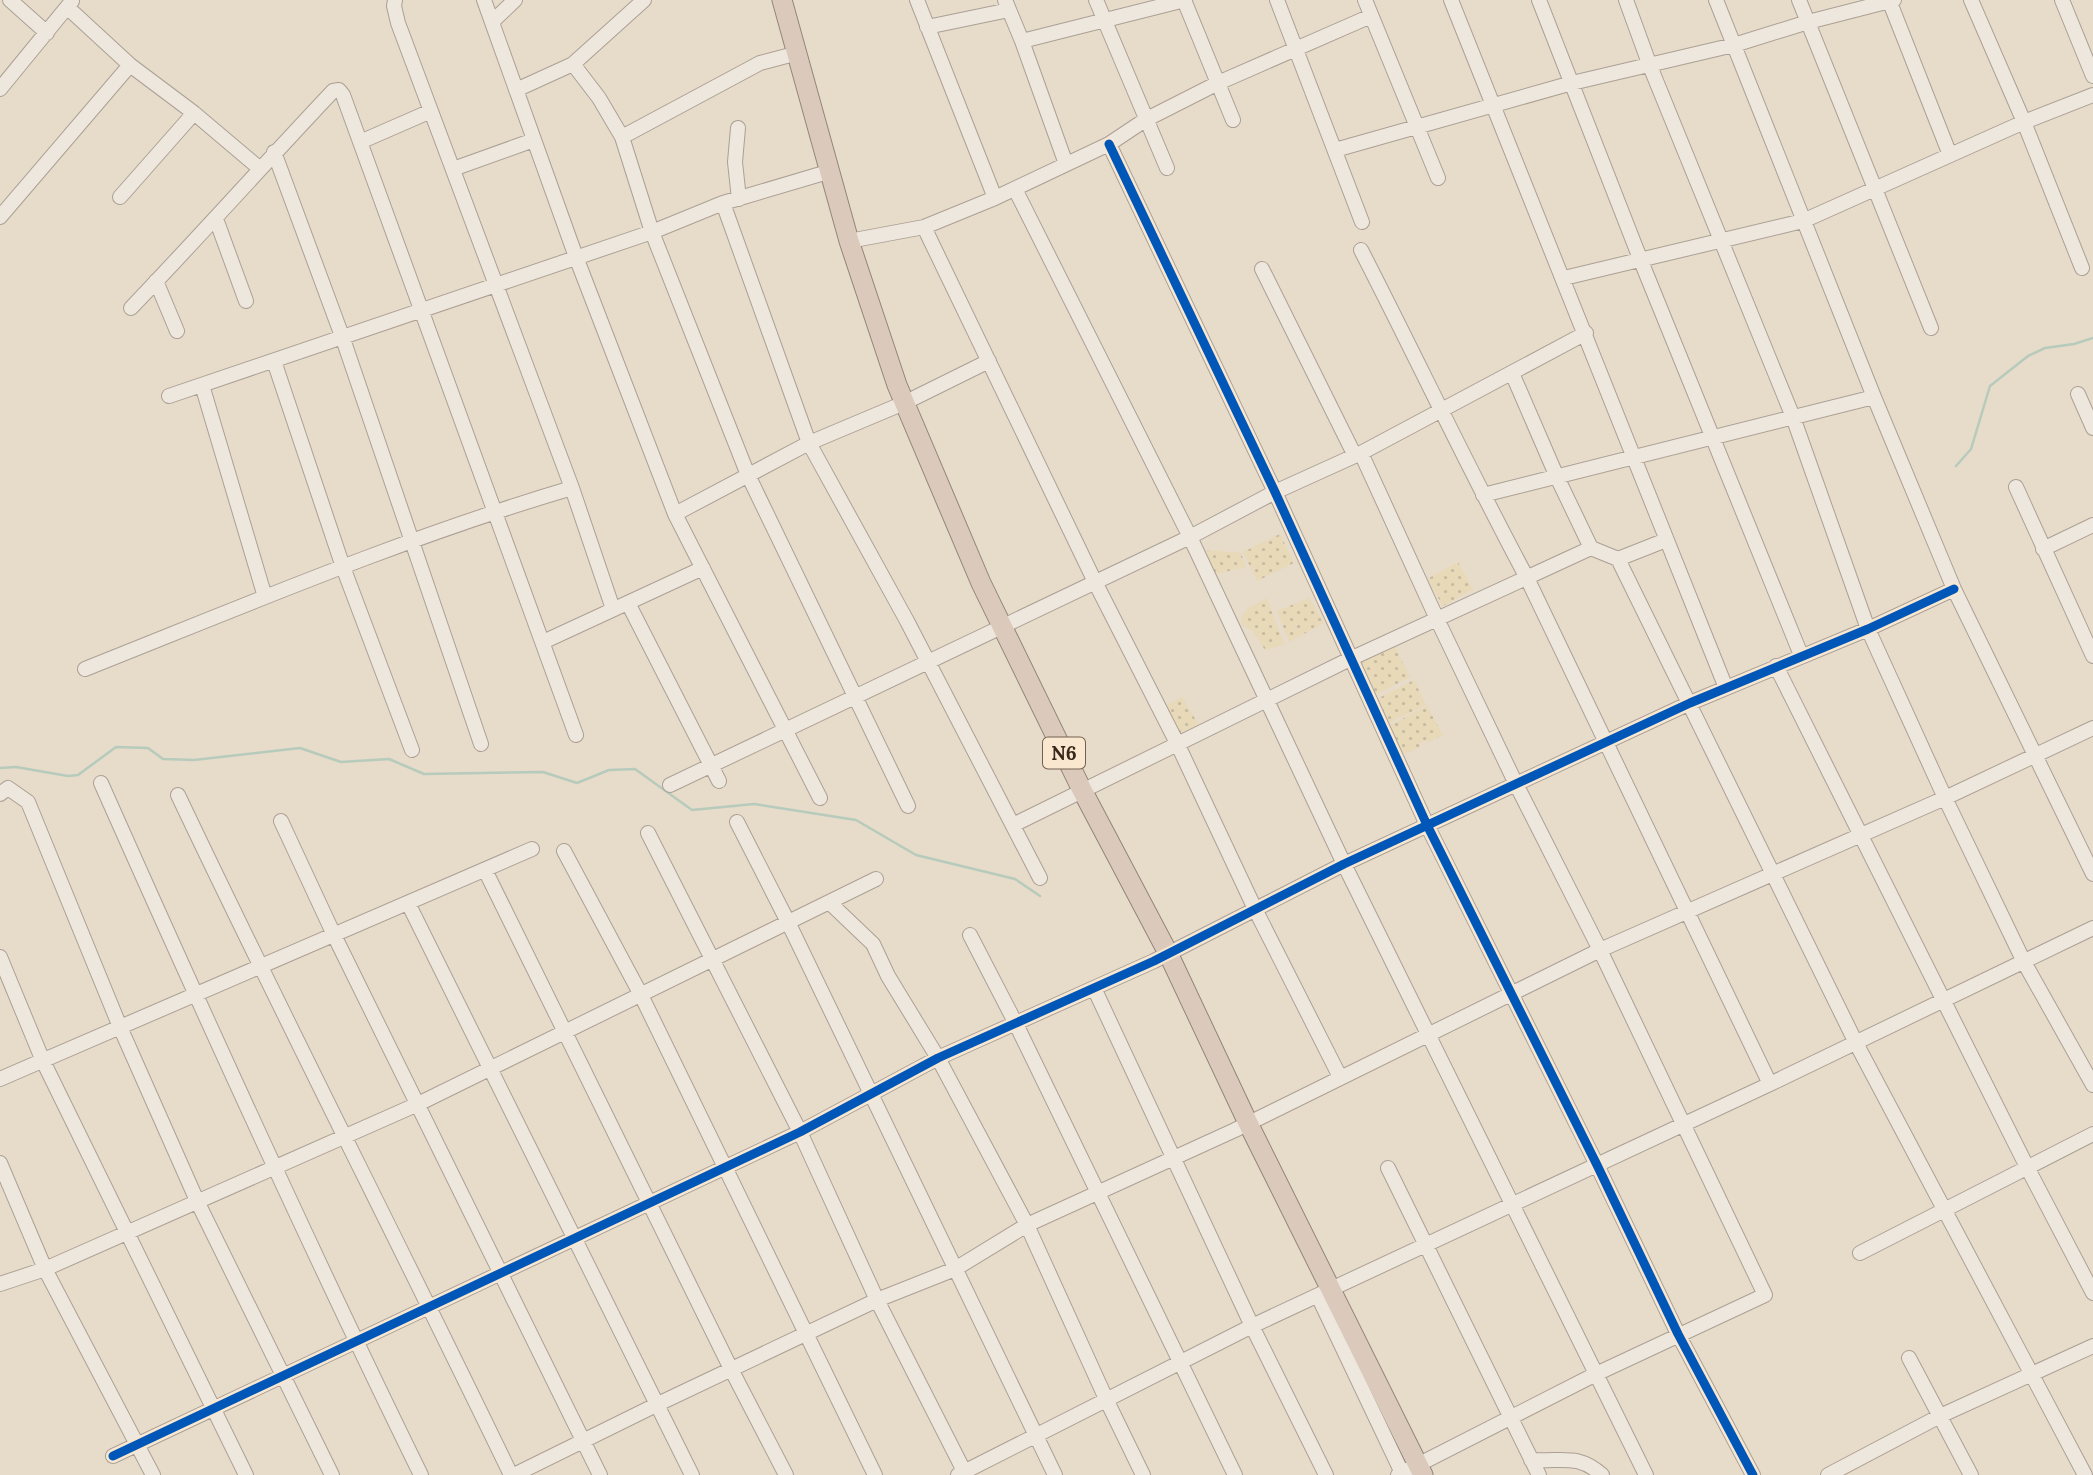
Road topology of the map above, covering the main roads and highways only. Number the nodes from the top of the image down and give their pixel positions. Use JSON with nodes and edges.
{"nodes":[{"id":1,"x":782,"y":0,"type":"edge"},
{"id":2,"x":1409,"y":1473,"type":"edge"}],
"edges":[{"from":1,"to":2,"type":"highway","number":"N6"}]}
